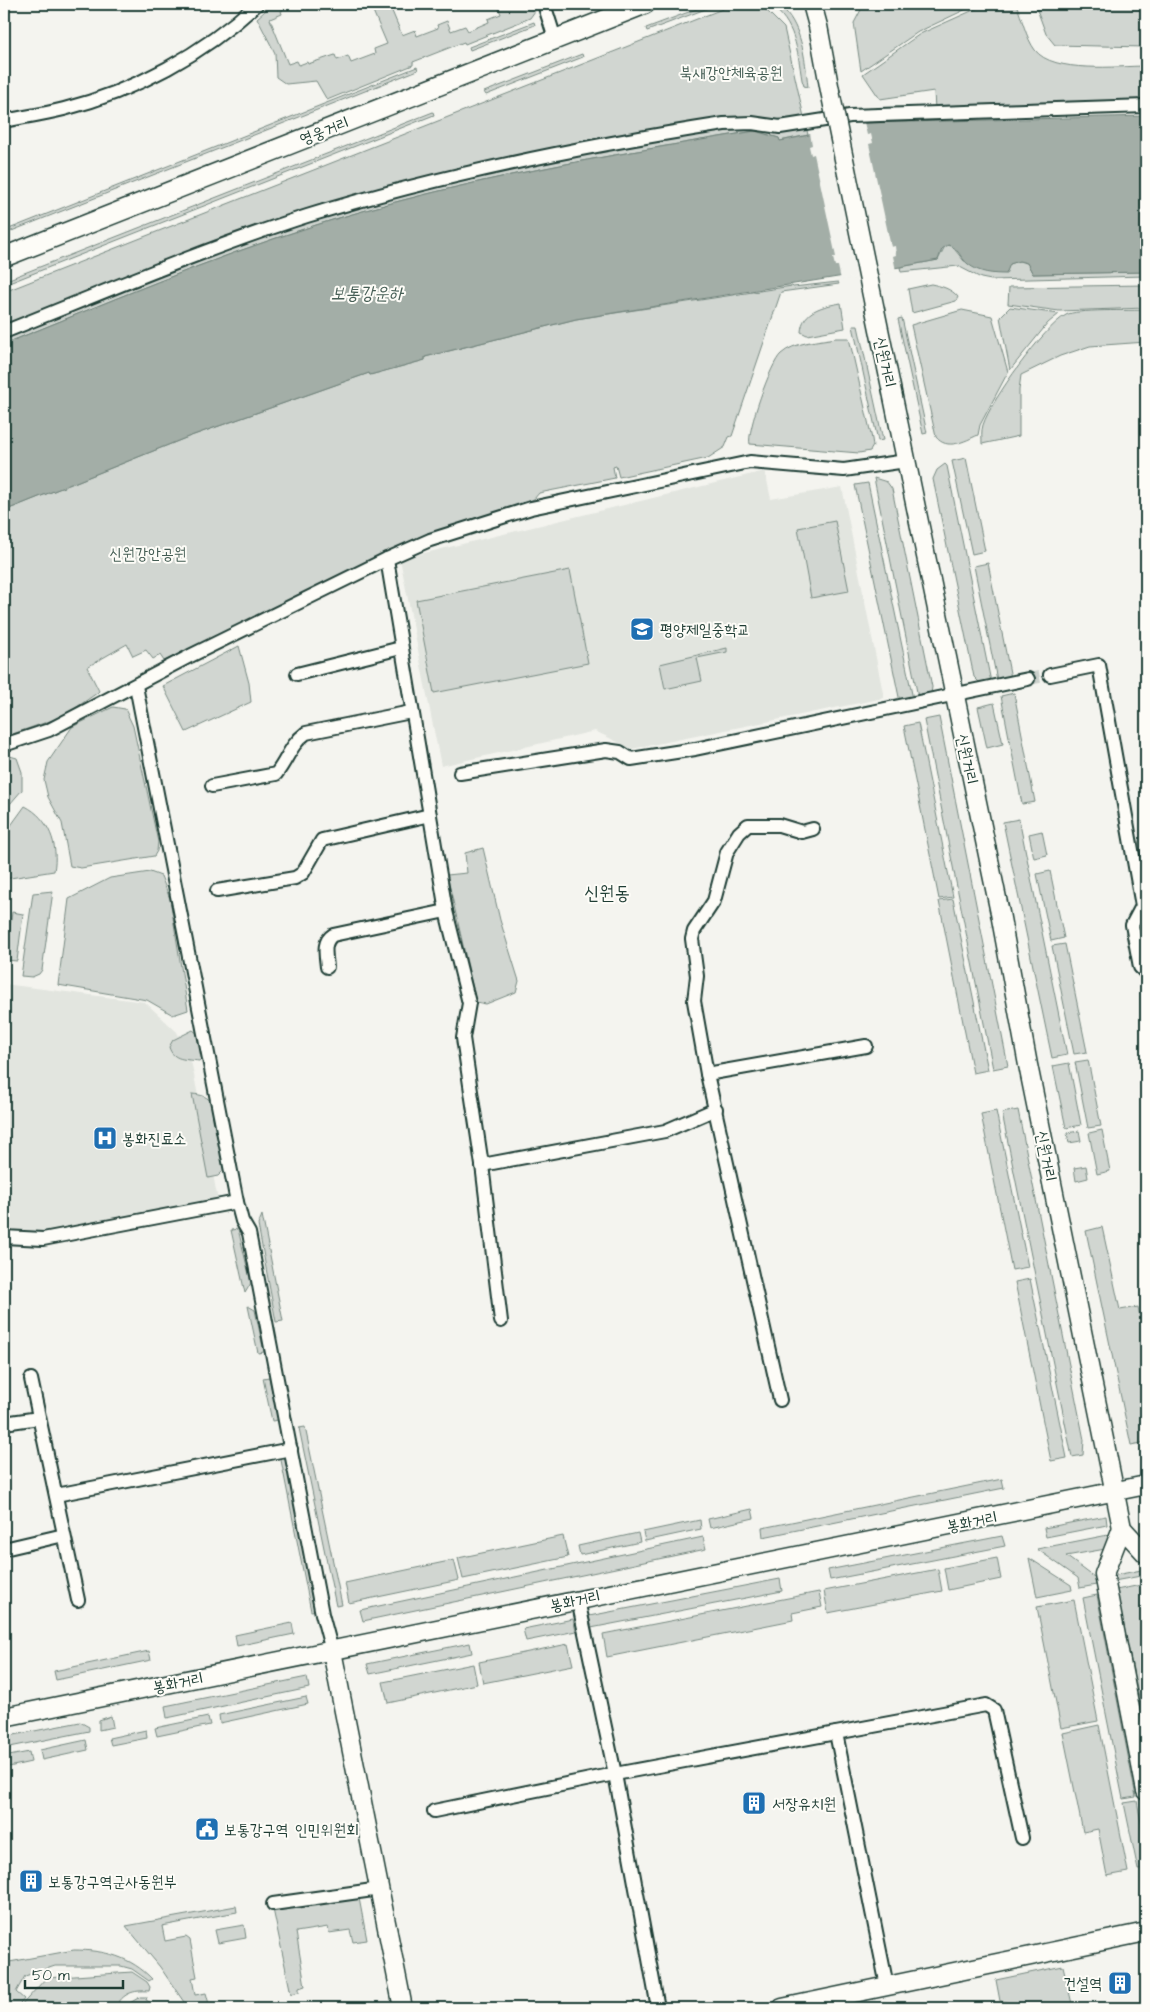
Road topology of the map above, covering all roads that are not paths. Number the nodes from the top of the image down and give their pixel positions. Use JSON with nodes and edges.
{"nodes":[{"id":1,"x":257,"y":4,"type":"edge"},
{"id":2,"x":544,"y":4,"type":"edge"},
{"id":3,"x":645,"y":4,"type":"edge"},
{"id":4,"x":812,"y":4,"type":"edge"},
{"id":5,"x":819,"y":4,"type":"edge"},
{"id":6,"x":818,"y":26,"type":"junction"},
{"id":7,"x":555,"y":39,"type":"junction"},
{"id":8,"x":1146,"y":106,"type":"edge"},
{"id":9,"x":4,"y":121,"type":"edge"},
{"id":10,"x":4,"y":257,"type":"edge"},
{"id":11,"x":4,"y":332,"type":"edge"},
{"id":12,"x":906,"y":461,"type":"junction"},
{"id":13,"x":386,"y":559,"type":"junction"},
{"id":14,"x":401,"y":648,"type":"junction"},
{"id":15,"x":298,"y":674,"type":"dead end"},
{"id":16,"x":1050,"y":675,"type":"tunnel mouth"},
{"id":17,"x":1028,"y":679,"type":"tunnel mouth"},
{"id":18,"x":136,"y":686,"type":"junction"},
{"id":19,"x":954,"y":695,"type":"junction"},
{"id":20,"x":412,"y":712,"type":"junction"},
{"id":21,"x":4,"y":745,"type":"edge"},
{"id":22,"x":460,"y":772,"type":"dead end"},
{"id":23,"x":212,"y":786,"type":"dead end"},
{"id":24,"x":430,"y":815,"type":"junction"},
{"id":25,"x":813,"y":829,"type":"dead end"},
{"id":26,"x":217,"y":891,"type":"dead end"},
{"id":27,"x":446,"y":911,"type":"junction"},
{"id":28,"x":327,"y":967,"type":"dead end"},
{"id":29,"x":1146,"y":973,"type":"edge"},
{"id":30,"x":866,"y":1046,"type":"dead end"},
{"id":31,"x":707,"y":1074,"type":"junction"},
{"id":32,"x":716,"y":1108,"type":"junction"},
{"id":33,"x":482,"y":1164,"type":"junction"},
{"id":34,"x":237,"y":1202,"type":"junction"},
{"id":35,"x":4,"y":1237,"type":"edge"},
{"id":36,"x":501,"y":1321,"type":"dead end"},
{"id":37,"x":31,"y":1379,"type":"dead end"},
{"id":38,"x":780,"y":1400,"type":"dead end"},
{"id":39,"x":39,"y":1418,"type":"junction"},
{"id":40,"x":4,"y":1423,"type":"edge"},
{"id":41,"x":291,"y":1449,"type":"junction"},
{"id":42,"x":1146,"y":1485,"type":"edge"},
{"id":43,"x":1116,"y":1492,"type":"junction"},
{"id":44,"x":56,"y":1495,"type":"junction"},
{"id":45,"x":1122,"y":1528,"type":"junction"},
{"id":46,"x":64,"y":1536,"type":"junction"},
{"id":47,"x":4,"y":1549,"type":"edge"},
{"id":48,"x":1146,"y":1554,"type":"edge"},
{"id":49,"x":78,"y":1600,"type":"dead end"},
{"id":50,"x":578,"y":1600,"type":"junction"},
{"id":51,"x":332,"y":1651,"type":"junction"},
{"id":52,"x":4,"y":1717,"type":"edge"},
{"id":53,"x":836,"y":1733,"type":"junction"},
{"id":54,"x":615,"y":1774,"type":"junction"},
{"id":55,"x":1146,"y":1792,"type":"edge"},
{"id":56,"x":434,"y":1811,"type":"dead end"},
{"id":57,"x":1022,"y":1838,"type":"dead end"},
{"id":58,"x":380,"y":1889,"type":"junction"},
{"id":59,"x":273,"y":1904,"type":"dead end"},
{"id":60,"x":1146,"y":1932,"type":"edge"},
{"id":61,"x":887,"y":1986,"type":"junction"},
{"id":62,"x":403,"y":2008,"type":"edge"},
{"id":63,"x":658,"y":2008,"type":"edge"},
{"id":64,"x":782,"y":2008,"type":"edge"}],
"edges":[{"from":1,"to":9,"type":"street"},
{"from":2,"to":7,"type":"street"},
{"from":3,"to":7,"type":"main road","name":"영웅거리"},
{"from":4,"to":6,"type":"main road","name":"신원거리"},
{"from":5,"to":6,"type":"main road","name":"신원거리"},
{"from":6,"to":12,"type":"main road","name":"신원거리","bridge":true},
{"from":7,"to":10,"type":"main road","name":"영웅거리"},
{"from":8,"to":11,"type":"street"},
{"from":12,"to":13,"type":"street"},
{"from":12,"to":19,"type":"main road","name":"신원거리"},
{"from":13,"to":14,"type":"street"},
{"from":13,"to":18,"type":"street"},
{"from":14,"to":15,"type":"street"},
{"from":14,"to":20,"type":"street"},
{"from":16,"to":29,"type":"street"},
{"from":17,"to":19,"type":"street"},
{"from":18,"to":21,"type":"street"},
{"from":18,"to":34,"type":"street"},
{"from":19,"to":22,"type":"street"},
{"from":19,"to":43,"type":"main road","name":"신원거리"},
{"from":20,"to":23,"type":"street"},
{"from":20,"to":24,"type":"street"},
{"from":24,"to":26,"type":"street"},
{"from":24,"to":27,"type":"street"},
{"from":25,"to":31,"type":"street"},
{"from":27,"to":28,"type":"street"},
{"from":27,"to":33,"type":"street"},
{"from":30,"to":31,"type":"street"},
{"from":31,"to":32,"type":"street"},
{"from":32,"to":33,"type":"street"},
{"from":32,"to":38,"type":"street"},
{"from":33,"to":36,"type":"street"},
{"from":34,"to":35,"type":"street"},
{"from":34,"to":41,"type":"street"},
{"from":37,"to":39,"type":"street"},
{"from":39,"to":40,"type":"street"},
{"from":39,"to":44,"type":"street"},
{"from":41,"to":44,"type":"street"},
{"from":41,"to":51,"type":"street"},
{"from":42,"to":43,"type":"main road","name":"봉화거리"},
{"from":43,"to":45,"type":"main road","name":"신원거리"},
{"from":43,"to":50,"type":"main road","name":"봉화거리"},
{"from":44,"to":46,"type":"street"},
{"from":45,"to":48,"type":"main road"},
{"from":45,"to":55,"type":"main road"},
{"from":46,"to":47,"type":"street"},
{"from":46,"to":49,"type":"street"},
{"from":50,"to":51,"type":"main road","name":"봉화거리"},
{"from":50,"to":54,"type":"street"},
{"from":51,"to":52,"type":"main road","name":"봉화거리"},
{"from":51,"to":58,"type":"main road"},
{"from":53,"to":54,"type":"street"},
{"from":53,"to":57,"type":"street"},
{"from":53,"to":61,"type":"street"},
{"from":54,"to":56,"type":"street"},
{"from":54,"to":63,"type":"street"},
{"from":58,"to":59,"type":"street"},
{"from":58,"to":62,"type":"main road"},
{"from":60,"to":61,"type":"main road"},
{"from":61,"to":64,"type":"main road"}]}
